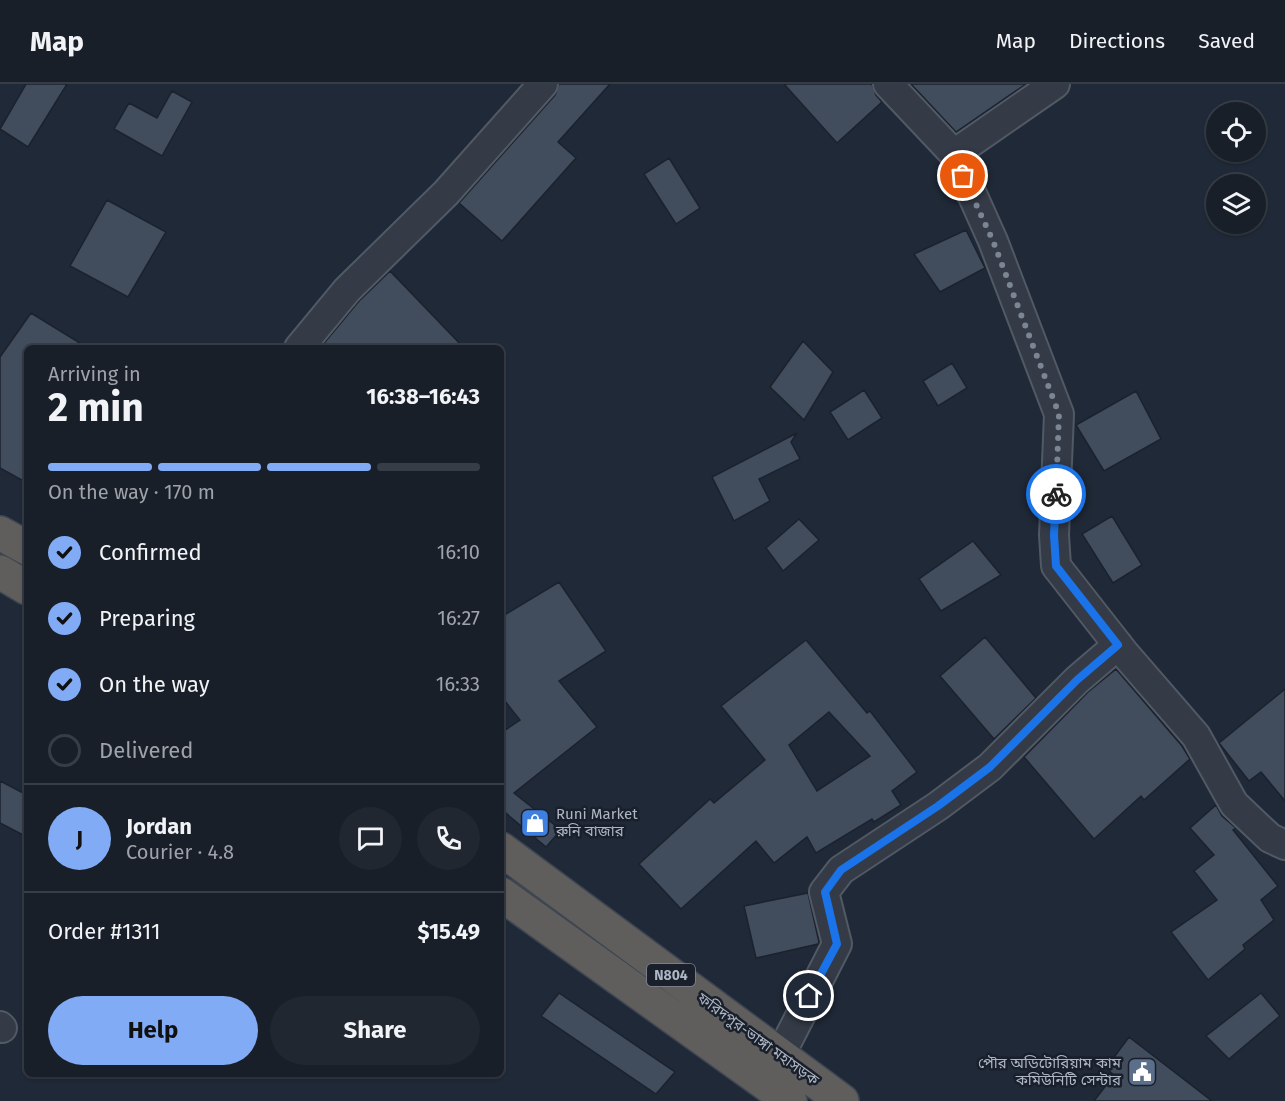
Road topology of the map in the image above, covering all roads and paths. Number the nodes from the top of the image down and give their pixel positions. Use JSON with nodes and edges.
{"nodes":[{"id":1,"x":543,"y":84,"type":"edge"},
{"id":2,"x":888,"y":84,"type":"edge"},
{"id":3,"x":1055,"y":84,"type":"edge"},
{"id":4,"x":954,"y":154,"type":"junction"},
{"id":5,"x":301,"y":345,"type":"edge"},
{"id":6,"x":0,"y":533,"type":"edge"},
{"id":7,"x":24,"y":546,"type":"edge"},
{"id":8,"x":0,"y":572,"type":"edge"},
{"id":9,"x":24,"y":586,"type":"edge"},
{"id":10,"x":1118,"y":645,"type":"junction"},
{"id":11,"x":1285,"y":845,"type":"edge"},
{"id":12,"x":504,"y":852,"type":"edge"},
{"id":13,"x":504,"y":896,"type":"edge"},
{"id":14,"x":778,"y":1080,"type":"edge"},
{"id":15,"x":842,"y":1101,"type":"edge"}],
"edges":[{"from":1,"to":5,"type":"street"},
{"from":2,"to":4,"type":"street"},
{"from":3,"to":4,"type":"street"},
{"from":4,"to":10,"type":"street"},
{"from":6,"to":7,"type":"highway"},
{"from":8,"to":9,"type":"highway"},
{"from":10,"to":11,"type":"street"},
{"from":10,"to":14,"type":"street"},
{"from":12,"to":14,"type":"highway","name":"ফরিদপুর-ভাঙ্গা মহাসড়ক","number":"N804"},
{"from":13,"to":14,"type":"highway","name":"ফরিদপুর-ভাঙ্গা মহাসড়ক","number":"N804"},
{"from":14,"to":15,"type":"highway","name":"ফরিদপুর-ভাঙ্গা মহাসড়ক","number":"N804"}]}
